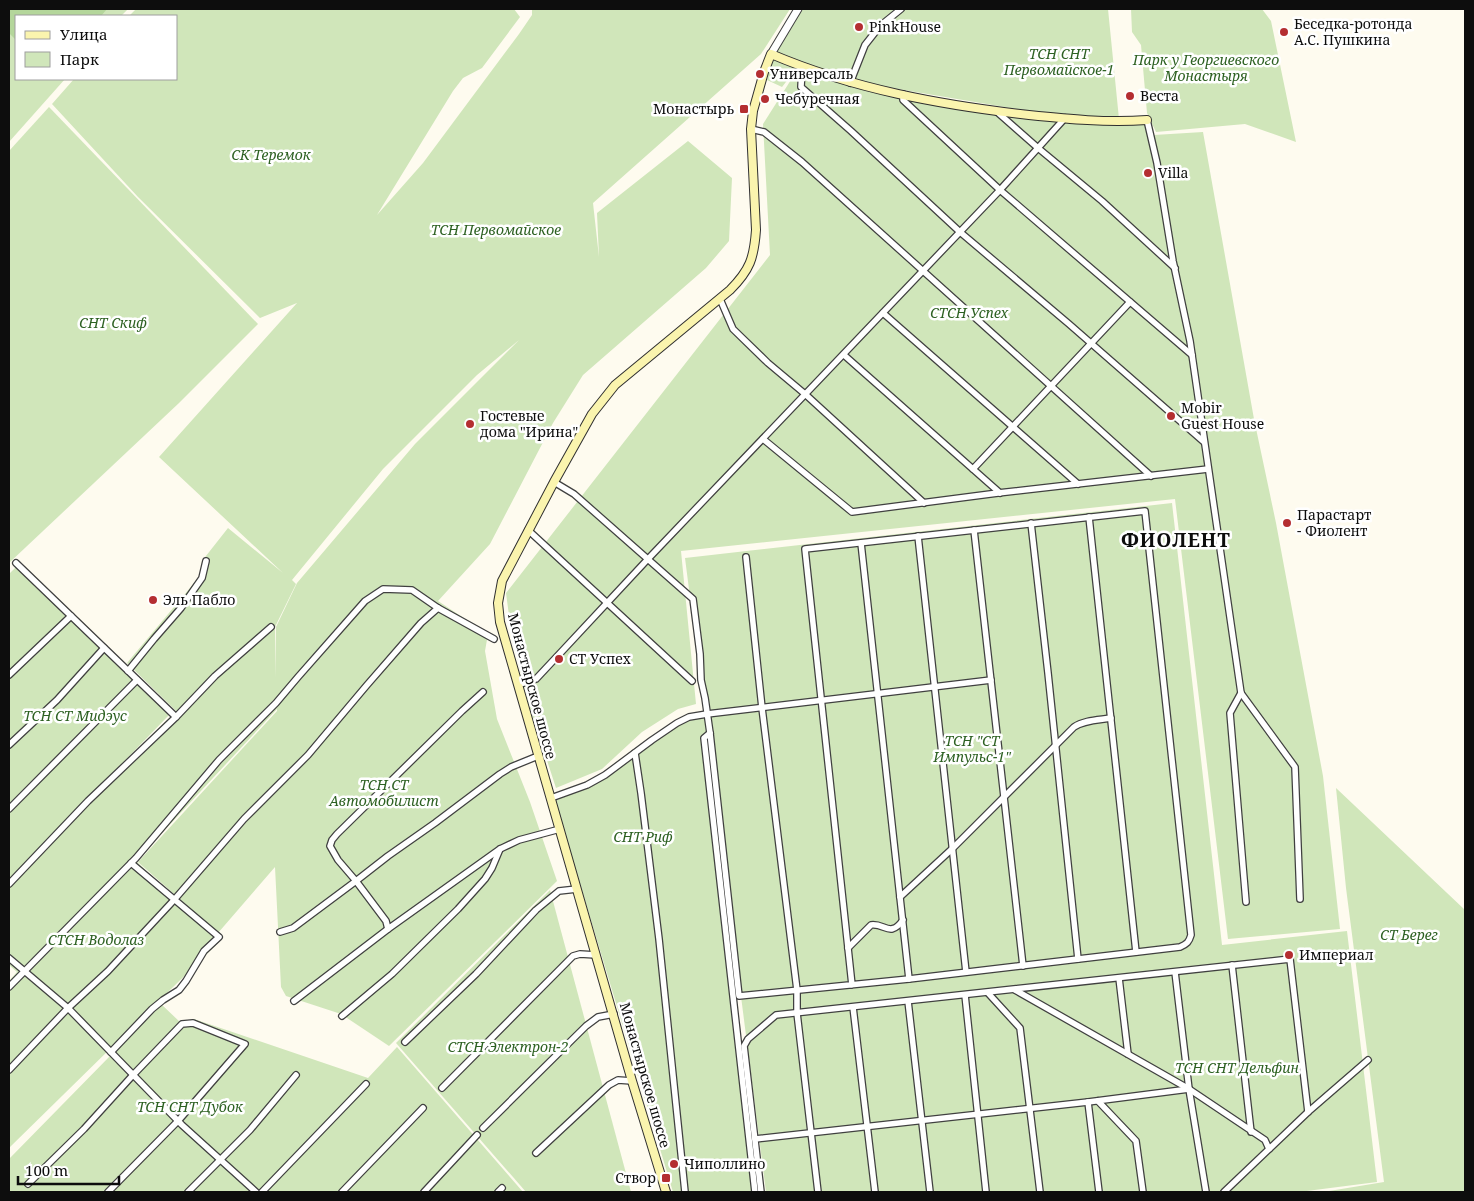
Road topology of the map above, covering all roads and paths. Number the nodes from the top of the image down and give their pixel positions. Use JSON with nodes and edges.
{"nodes":[{"id":1,"x":798,"y":9,"type":"edge"},
{"id":2,"x":901,"y":9,"type":"edge"},
{"id":3,"x":771,"y":54,"type":"junction"},
{"id":4,"x":802,"y":67,"type":"junction"},
{"id":5,"x":850,"y":83,"type":"junction"},
{"id":6,"x":903,"y":94,"type":"junction"},
{"id":7,"x":996,"y":111,"type":"junction"},
{"id":8,"x":1065,"y":118,"type":"junction"},
{"id":9,"x":1147,"y":120,"type":"joint"},
{"id":10,"x":751,"y":129,"type":"junction"},
{"id":11,"x":1038,"y":148,"type":"junction"},
{"id":12,"x":1000,"y":190,"type":"junction"},
{"id":13,"x":960,"y":232,"type":"junction"},
{"id":14,"x":1175,"y":268,"type":"junction"},
{"id":15,"x":923,"y":270,"type":"junction"},
{"id":16,"x":720,"y":299,"type":"junction"},
{"id":17,"x":1130,"y":302,"type":"junction"},
{"id":18,"x":883,"y":313,"type":"junction"},
{"id":19,"x":1091,"y":343,"type":"junction"},
{"id":20,"x":844,"y":354,"type":"junction"},
{"id":21,"x":1192,"y":356,"type":"junction"},
{"id":22,"x":1051,"y":387,"type":"junction"},
{"id":23,"x":805,"y":394,"type":"junction"},
{"id":24,"x":1013,"y":427,"type":"junction"},
{"id":25,"x":763,"y":438,"type":"junction"},
{"id":26,"x":1204,"y":442,"type":"junction"},
{"id":27,"x":973,"y":469,"type":"junction"},
{"id":28,"x":1208,"y":469,"type":"junction"},
{"id":29,"x":1151,"y":476,"type":"junction"},
{"id":30,"x":554,"y":482,"type":"junction"},
{"id":31,"x":1078,"y":484,"type":"junction"},
{"id":32,"x":1000,"y":493,"type":"junction"},
{"id":33,"x":924,"y":502,"type":"junction"},
{"id":34,"x":1089,"y":517,"type":"junction"},
{"id":35,"x":1031,"y":524,"type":"junction"},
{"id":36,"x":528,"y":530,"type":"junction"},
{"id":37,"x":974,"y":530,"type":"junction"},
{"id":38,"x":918,"y":536,"type":"junction"},
{"id":39,"x":861,"y":542,"type":"junction"},
{"id":40,"x":746,"y":556,"type":"dead end"},
{"id":41,"x":647,"y":560,"type":"junction"},
{"id":42,"x":206,"y":561,"type":"dead end"},
{"id":43,"x":16,"y":563,"type":"dead end"},
{"id":44,"x":608,"y":603,"type":"junction"},
{"id":45,"x":438,"y":608,"type":"junction"},
{"id":46,"x":71,"y":616,"type":"junction"},
{"id":47,"x":271,"y":627,"type":"dead end"},
{"id":48,"x":494,"y":639,"type":"dead end"},
{"id":49,"x":104,"y":648,"type":"junction"},
{"id":50,"x":128,"y":672,"type":"junction"},
{"id":51,"x":9,"y":675,"type":"edge"},
{"id":52,"x":138,"y":680,"type":"junction"},
{"id":53,"x":991,"y":680,"type":"junction"},
{"id":54,"x":692,"y":681,"type":"dead end"},
{"id":55,"x":518,"y":685,"type":"junction"},
{"id":56,"x":935,"y":688,"type":"junction"},
{"id":57,"x":484,"y":692,"type":"dead end"},
{"id":58,"x":1241,"y":693,"type":"junction"},
{"id":59,"x":878,"y":694,"type":"junction"},
{"id":60,"x":821,"y":701,"type":"junction"},
{"id":61,"x":762,"y":708,"type":"junction"},
{"id":62,"x":707,"y":714,"type":"junction"},
{"id":63,"x":176,"y":717,"type":"junction"},
{"id":64,"x":1110,"y":718,"type":"junction"},
{"id":65,"x":710,"y":733,"type":"junction"},
{"id":66,"x":9,"y":745,"type":"edge"},
{"id":67,"x":1056,"y":745,"type":"junction"},
{"id":68,"x":634,"y":753,"type":"junction"},
{"id":69,"x":538,"y":756,"type":"junction"},
{"id":70,"x":1004,"y":796,"type":"junction"},
{"id":71,"x":551,"y":798,"type":"junction"},
{"id":72,"x":9,"y":809,"type":"edge"},
{"id":73,"x":560,"y":829,"type":"junction"},
{"id":74,"x":953,"y":848,"type":"junction"},
{"id":75,"x":500,"y":849,"type":"junction"},
{"id":76,"x":131,"y":863,"type":"junction"},
{"id":77,"x":356,"y":881,"type":"junction"},
{"id":78,"x":9,"y":884,"type":"edge"},
{"id":79,"x":577,"y":889,"type":"junction"},
{"id":80,"x":900,"y":897,"type":"junction"},
{"id":81,"x":1300,"y":899,"type":"dead end"},
{"id":82,"x":174,"y":900,"type":"junction"},
{"id":83,"x":1246,"y":902,"type":"dead end"},
{"id":84,"x":902,"y":920,"type":"junction"},
{"id":85,"x":388,"y":929,"type":"junction"},
{"id":86,"x":280,"y":932,"type":"dead end"},
{"id":87,"x":848,"y":948,"type":"junction"},
{"id":88,"x":1136,"y":952,"type":"junction"},
{"id":89,"x":596,"y":955,"type":"junction"},
{"id":90,"x":9,"y":958,"type":"edge"},
{"id":91,"x":1078,"y":959,"type":"junction"},
{"id":92,"x":1232,"y":965,"type":"junction"},
{"id":93,"x":1023,"y":966,"type":"junction"},
{"id":94,"x":24,"y":971,"type":"junction"},
{"id":95,"x":966,"y":972,"type":"junction"},
{"id":96,"x":1175,"y":972,"type":"junction"},
{"id":97,"x":1119,"y":978,"type":"junction"},
{"id":98,"x":909,"y":979,"type":"junction"},
{"id":99,"x":852,"y":985,"type":"junction"},
{"id":100,"x":9,"y":987,"type":"edge"},
{"id":101,"x":797,"y":990,"type":"junction"},
{"id":102,"x":1015,"y":990,"type":"junction"},
{"id":103,"x":988,"y":993,"type":"junction"},
{"id":104,"x":965,"y":995,"type":"junction"},
{"id":105,"x":294,"y":1001,"type":"dead end"},
{"id":106,"x":908,"y":1001,"type":"junction"},
{"id":107,"x":853,"y":1007,"type":"junction"},
{"id":108,"x":68,"y":1008,"type":"junction"},
{"id":109,"x":797,"y":1013,"type":"junction"},
{"id":110,"x":614,"y":1014,"type":"junction"},
{"id":111,"x":342,"y":1016,"type":"dead end"},
{"id":112,"x":405,"y":1042,"type":"dead end"},
{"id":113,"x":111,"y":1052,"type":"junction"},
{"id":114,"x":1128,"y":1054,"type":"junction"},
{"id":115,"x":1368,"y":1060,"type":"dead end"},
{"id":116,"x":9,"y":1070,"type":"edge"},
{"id":117,"x":133,"y":1075,"type":"junction"},
{"id":118,"x":296,"y":1075,"type":"dead end"},
{"id":119,"x":632,"y":1081,"type":"junction"},
{"id":120,"x":366,"y":1084,"type":"dead end"},
{"id":121,"x":442,"y":1088,"type":"dead end"},
{"id":122,"x":1189,"y":1089,"type":"junction"},
{"id":123,"x":1098,"y":1101,"type":"junction"},
{"id":124,"x":1088,"y":1102,"type":"junction"},
{"id":125,"x":423,"y":1108,"type":"dead end"},
{"id":126,"x":1029,"y":1109,"type":"junction"},
{"id":127,"x":1308,"y":1112,"type":"junction"},
{"id":128,"x":977,"y":1115,"type":"junction"},
{"id":129,"x":178,"y":1121,"type":"junction"},
{"id":130,"x":922,"y":1121,"type":"junction"},
{"id":131,"x":867,"y":1127,"type":"junction"},
{"id":132,"x":483,"y":1128,"type":"dead end"},
{"id":133,"x":1252,"y":1132,"type":"junction"},
{"id":134,"x":811,"y":1133,"type":"junction"},
{"id":135,"x":478,"y":1135,"type":"dead end"},
{"id":136,"x":755,"y":1139,"type":"junction"},
{"id":137,"x":1269,"y":1149,"type":"junction"},
{"id":138,"x":536,"y":1153,"type":"dead end"},
{"id":139,"x":220,"y":1160,"type":"junction"},
{"id":140,"x":28,"y":1184,"type":"dead end"},
{"id":141,"x":108,"y":1192,"type":"edge"},
{"id":142,"x":188,"y":1192,"type":"edge"},
{"id":143,"x":256,"y":1192,"type":"edge"},
{"id":144,"x":262,"y":1192,"type":"edge"},
{"id":145,"x":342,"y":1192,"type":"edge"},
{"id":146,"x":424,"y":1192,"type":"edge"},
{"id":147,"x":666,"y":1192,"type":"edge"},
{"id":148,"x":685,"y":1192,"type":"edge"},
{"id":149,"x":755,"y":1192,"type":"edge"},
{"id":150,"x":761,"y":1192,"type":"edge"},
{"id":151,"x":818,"y":1192,"type":"edge"},
{"id":152,"x":875,"y":1192,"type":"edge"},
{"id":153,"x":930,"y":1192,"type":"edge"},
{"id":154,"x":986,"y":1192,"type":"edge"},
{"id":155,"x":1040,"y":1192,"type":"edge"},
{"id":156,"x":1099,"y":1192,"type":"edge"},
{"id":157,"x":1143,"y":1192,"type":"edge"},
{"id":158,"x":1206,"y":1192,"type":"edge"},
{"id":159,"x":1224,"y":1192,"type":"edge"}],
"edges":[{"from":1,"to":3,"type":"street"},
{"from":2,"to":5,"type":"street"},
{"from":3,"to":4,"type":"main road"},
{"from":3,"to":10,"type":"main road","name":"Монастырское шоссе"},
{"from":4,"to":5,"type":"main road"},
{"from":4,"to":13,"type":"street"},
{"from":5,"to":6,"type":"main road"},
{"from":6,"to":7,"type":"main road"},
{"from":6,"to":12,"type":"street"},
{"from":7,"to":8,"type":"main road"},
{"from":7,"to":11,"type":"street"},
{"from":8,"to":9,"type":"main road"},
{"from":8,"to":11,"type":"street"},
{"from":9,"to":14,"type":"street"},
{"from":10,"to":15,"type":"street"},
{"from":10,"to":16,"type":"main road","name":"Монастырское шоссе"},
{"from":11,"to":12,"type":"street"},
{"from":11,"to":14,"type":"street"},
{"from":12,"to":13,"type":"street"},
{"from":12,"to":17,"type":"street"},
{"from":13,"to":15,"type":"street"},
{"from":13,"to":19,"type":"street"},
{"from":14,"to":21,"type":"street"},
{"from":15,"to":18,"type":"street"},
{"from":15,"to":22,"type":"street"},
{"from":16,"to":23,"type":"street"},
{"from":16,"to":30,"type":"main road","name":"Монастырское шоссе"},
{"from":17,"to":19,"type":"street"},
{"from":17,"to":21,"type":"street"},
{"from":18,"to":20,"type":"street"},
{"from":18,"to":24,"type":"street"},
{"from":19,"to":22,"type":"street"},
{"from":19,"to":26,"type":"street"},
{"from":20,"to":23,"type":"street"},
{"from":20,"to":27,"type":"street"},
{"from":21,"to":26,"type":"street"},
{"from":22,"to":24,"type":"street"},
{"from":22,"to":29,"type":"street"},
{"from":23,"to":25,"type":"street"},
{"from":23,"to":33,"type":"street"},
{"from":24,"to":27,"type":"street"},
{"from":24,"to":31,"type":"street"},
{"from":25,"to":33,"type":"street"},
{"from":25,"to":41,"type":"street"},
{"from":26,"to":28,"type":"street"},
{"from":27,"to":32,"type":"street"},
{"from":28,"to":29,"type":"street"},
{"from":28,"to":58,"type":"street"},
{"from":29,"to":31,"type":"street"},
{"from":30,"to":36,"type":"main road","name":"Монастырское шоссе"},
{"from":30,"to":41,"type":"street"},
{"from":31,"to":32,"type":"street"},
{"from":32,"to":33,"type":"street"},
{"from":34,"to":35,"type":"street"},
{"from":34,"to":64,"type":"street"},
{"from":34,"to":88,"type":"street"},
{"from":35,"to":37,"type":"street"},
{"from":35,"to":67,"type":"street"},
{"from":36,"to":44,"type":"street"},
{"from":36,"to":55,"type":"main road","name":"Монастырское шоссе"},
{"from":37,"to":38,"type":"street"},
{"from":37,"to":53,"type":"street"},
{"from":38,"to":39,"type":"street"},
{"from":38,"to":56,"type":"street"},
{"from":39,"to":59,"type":"street"},
{"from":39,"to":60,"type":"street"},
{"from":40,"to":61,"type":"street"},
{"from":41,"to":44,"type":"street"},
{"from":41,"to":62,"type":"street"},
{"from":42,"to":50,"type":"street"},
{"from":43,"to":46,"type":"street"},
{"from":44,"to":54,"type":"street"},
{"from":44,"to":55,"type":"street"},
{"from":45,"to":48,"type":"street"},
{"from":45,"to":76,"type":"street"},
{"from":45,"to":82,"type":"street"},
{"from":46,"to":49,"type":"street"},
{"from":46,"to":51,"type":"street"},
{"from":47,"to":63,"type":"street"},
{"from":49,"to":50,"type":"street"},
{"from":49,"to":66,"type":"street"},
{"from":50,"to":52,"type":"street"},
{"from":52,"to":63,"type":"street"},
{"from":52,"to":72,"type":"street"},
{"from":53,"to":56,"type":"street"},
{"from":53,"to":70,"type":"street"},
{"from":55,"to":69,"type":"main road","name":"Монастырское шоссе"},
{"from":56,"to":59,"type":"street"},
{"from":56,"to":74,"type":"street"},
{"from":57,"to":77,"type":"street"},
{"from":58,"to":81,"type":"street"},
{"from":58,"to":83,"type":"street"},
{"from":59,"to":60,"type":"street"},
{"from":59,"to":80,"type":"street"},
{"from":60,"to":61,"type":"street"},
{"from":60,"to":87,"type":"street"},
{"from":61,"to":62,"type":"street"},
{"from":61,"to":101,"type":"street"},
{"from":62,"to":65,"type":"street"},
{"from":62,"to":68,"type":"street"},
{"from":63,"to":78,"type":"street"},
{"from":64,"to":67,"type":"street"},
{"from":64,"to":88,"type":"street"},
{"from":65,"to":101,"type":"street"},
{"from":65,"to":149,"type":"street"},
{"from":67,"to":70,"type":"street"},
{"from":67,"to":91,"type":"street"},
{"from":68,"to":71,"type":"street"},
{"from":68,"to":148,"type":"street"},
{"from":69,"to":71,"type":"main road","name":"Монастырское шоссе"},
{"from":69,"to":77,"type":"street"},
{"from":70,"to":74,"type":"street"},
{"from":70,"to":93,"type":"street"},
{"from":71,"to":73,"type":"main road","name":"Монастырское шоссе"},
{"from":73,"to":75,"type":"street"},
{"from":73,"to":79,"type":"main road","name":"Монастырское шоссе"},
{"from":74,"to":80,"type":"street"},
{"from":74,"to":95,"type":"street"},
{"from":75,"to":85,"type":"street"},
{"from":75,"to":111,"type":"street"},
{"from":76,"to":82,"type":"street"},
{"from":76,"to":94,"type":"street"},
{"from":77,"to":85,"type":"street"},
{"from":77,"to":86,"type":"street"},
{"from":79,"to":89,"type":"main road","name":"Монастырское шоссе"},
{"from":79,"to":112,"type":"street"},
{"from":80,"to":84,"type":"street"},
{"from":82,"to":108,"type":"street"},
{"from":82,"to":113,"type":"street"},
{"from":84,"to":87,"type":"street"},
{"from":84,"to":98,"type":"street"},
{"from":85,"to":105,"type":"street"},
{"from":87,"to":99,"type":"street"},
{"from":88,"to":91,"type":"street"},
{"from":89,"to":110,"type":"main road","name":"Монастырское шоссе"},
{"from":89,"to":121,"type":"street"},
{"from":90,"to":94,"type":"street"},
{"from":91,"to":93,"type":"street"},
{"from":92,"to":96,"type":"street"},
{"from":92,"to":127,"type":"street"},
{"from":92,"to":133,"type":"street"},
{"from":93,"to":95,"type":"street"},
{"from":94,"to":100,"type":"street"},
{"from":94,"to":108,"type":"street"},
{"from":95,"to":98,"type":"street"},
{"from":96,"to":97,"type":"street"},
{"from":96,"to":122,"type":"street"},
{"from":97,"to":102,"type":"street"},
{"from":97,"to":114,"type":"street"},
{"from":98,"to":99,"type":"street"},
{"from":99,"to":101,"type":"street"},
{"from":101,"to":109,"type":"street"},
{"from":102,"to":103,"type":"street"},
{"from":102,"to":114,"type":"street"},
{"from":103,"to":104,"type":"street"},
{"from":103,"to":126,"type":"street"},
{"from":104,"to":106,"type":"street"},
{"from":104,"to":128,"type":"street"},
{"from":106,"to":107,"type":"street"},
{"from":106,"to":130,"type":"street"},
{"from":107,"to":109,"type":"street"},
{"from":107,"to":131,"type":"street"},
{"from":108,"to":113,"type":"street"},
{"from":108,"to":116,"type":"street"},
{"from":109,"to":134,"type":"street"},
{"from":109,"to":136,"type":"street"},
{"from":110,"to":119,"type":"main road","name":"Монастырское шоссе"},
{"from":110,"to":132,"type":"street"},
{"from":113,"to":117,"type":"street"},
{"from":114,"to":122,"type":"street"},
{"from":115,"to":127,"type":"street"},
{"from":117,"to":129,"type":"street"},
{"from":117,"to":129,"type":"street"},
{"from":117,"to":140,"type":"street"},
{"from":118,"to":139,"type":"street"},
{"from":119,"to":138,"type":"street"},
{"from":119,"to":147,"type":"main road","name":"Монастырское шоссе"},
{"from":120,"to":144,"type":"street"},
{"from":122,"to":123,"type":"street"},
{"from":122,"to":133,"type":"street"},
{"from":122,"to":158,"type":"street"},
{"from":123,"to":124,"type":"street"},
{"from":123,"to":157,"type":"street"},
{"from":124,"to":126,"type":"street"},
{"from":124,"to":156,"type":"street"},
{"from":125,"to":145,"type":"street"},
{"from":126,"to":128,"type":"street"},
{"from":126,"to":155,"type":"street"},
{"from":127,"to":137,"type":"street"},
{"from":128,"to":130,"type":"street"},
{"from":128,"to":154,"type":"street"},
{"from":129,"to":139,"type":"street"},
{"from":129,"to":141,"type":"street"},
{"from":130,"to":131,"type":"street"},
{"from":130,"to":153,"type":"street"},
{"from":131,"to":134,"type":"street"},
{"from":131,"to":152,"type":"street"},
{"from":133,"to":137,"type":"street"},
{"from":134,"to":136,"type":"street"},
{"from":134,"to":151,"type":"street"},
{"from":135,"to":146,"type":"street"},
{"from":136,"to":150,"type":"street"},
{"from":137,"to":159,"type":"street"},
{"from":139,"to":142,"type":"street"},
{"from":139,"to":143,"type":"street"}]}
